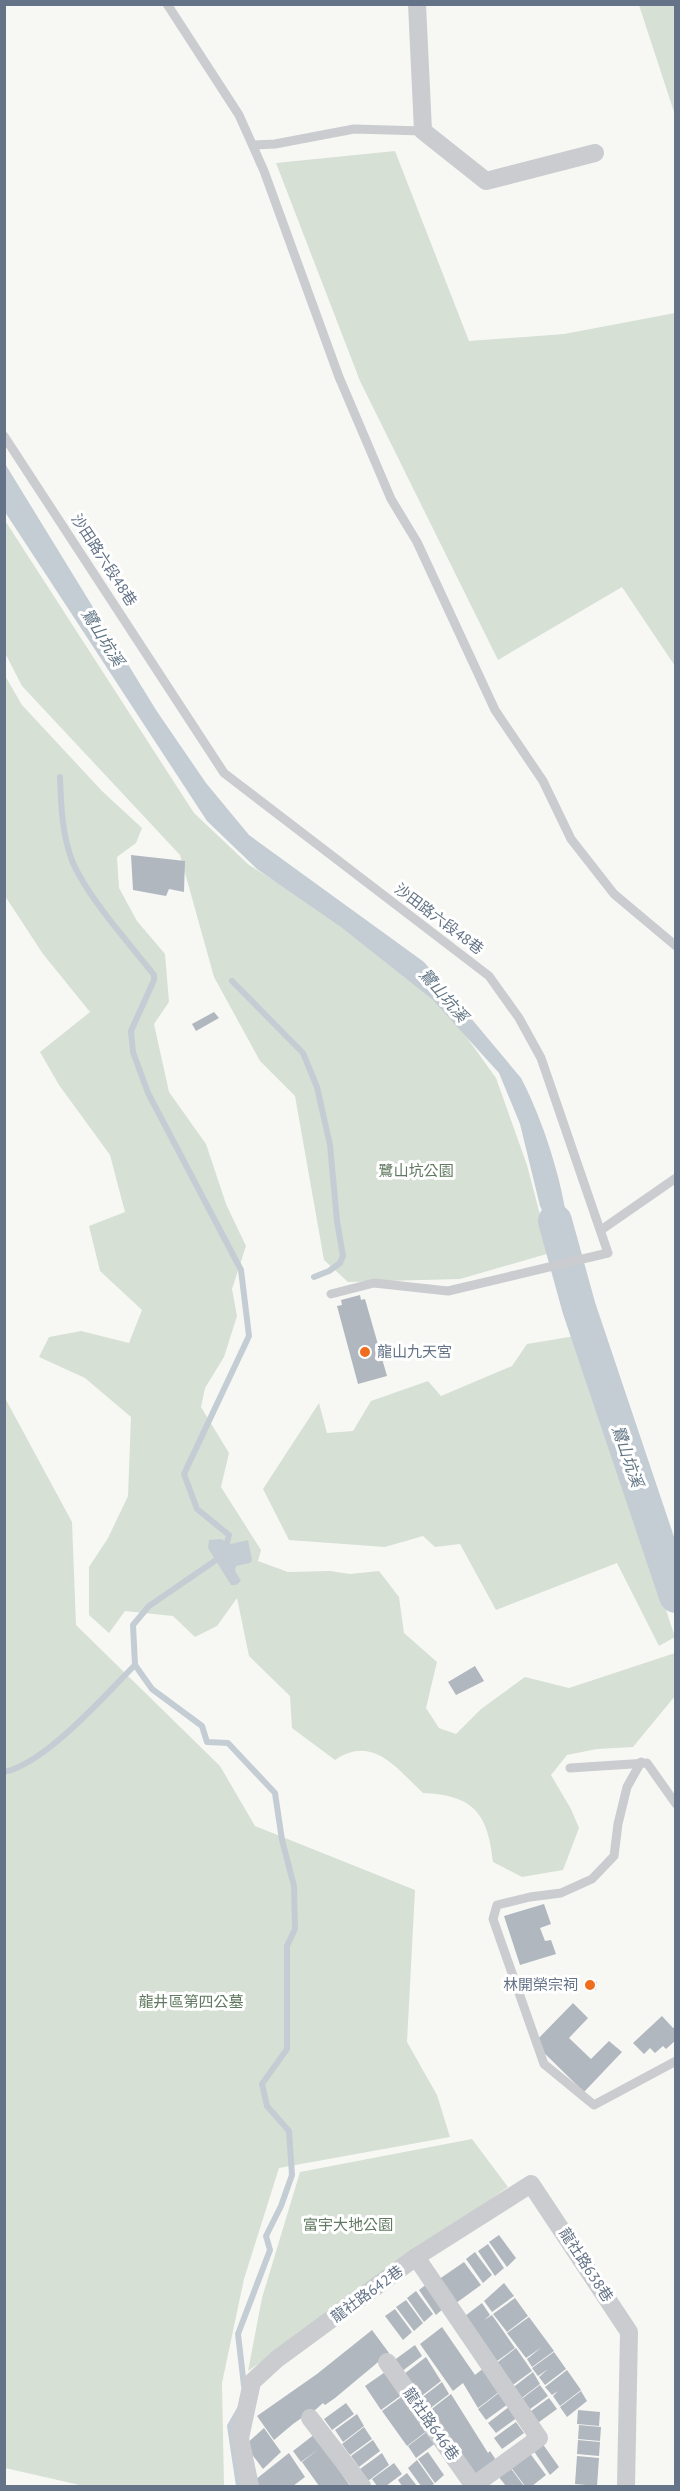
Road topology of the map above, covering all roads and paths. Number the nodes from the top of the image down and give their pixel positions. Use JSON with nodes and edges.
{"nodes":[{"id":1,"x":167,"y":4,"type":"edge"},
{"id":2,"x":417,"y":4,"type":"edge"},
{"id":3,"x":423,"y":131,"type":"junction"},
{"id":4,"x":253,"y":145,"type":"junction"},
{"id":5,"x":595,"y":153,"type":"dead end"},
{"id":6,"x":4,"y":436,"type":"edge"},
{"id":7,"x":675,"y":946,"type":"edge"},
{"id":8,"x":675,"y":1178,"type":"edge"},
{"id":9,"x":601,"y":1230,"type":"junction"},
{"id":10,"x":331,"y":1294,"type":"dead end"},
{"id":11,"x":641,"y":1762,"type":"junction"},
{"id":12,"x":570,"y":1768,"type":"dead end"},
{"id":13,"x":675,"y":1804,"type":"edge"},
{"id":14,"x":675,"y":2061,"type":"edge"},
{"id":15,"x":417,"y":2258,"type":"junction"},
{"id":16,"x":387,"y":2362,"type":"dead end"},
{"id":17,"x":310,"y":2418,"type":"dead end"},
{"id":18,"x":474,"y":2486,"type":"edge"},
{"id":19,"x":250,"y":2487,"type":"edge"},
{"id":20,"x":362,"y":2487,"type":"edge"},
{"id":21,"x":626,"y":2487,"type":"edge"}],
"edges":[{"from":1,"to":4,"type":"lane"},
{"from":2,"to":3,"type":"street"},
{"from":3,"to":4,"type":"lane"},
{"from":3,"to":5,"type":"street"},
{"from":4,"to":7,"type":"lane"},
{"from":6,"to":9,"type":"lane","name":"沙田路六段48巷"},
{"from":8,"to":9,"type":"lane"},
{"from":9,"to":10,"type":"lane","name":"沙田路六段48巷"},
{"from":11,"to":12,"type":"lane"},
{"from":11,"to":13,"type":"lane"},
{"from":11,"to":14,"type":"lane"},
{"from":15,"to":18,"type":"street","name":"龍社路642巷"},
{"from":15,"to":19,"type":"street","name":"龍社路642巷"},
{"from":15,"to":21,"type":"street","name":"龍社路638巷"},
{"from":16,"to":18,"type":"street","name":"龍社路646巷"},
{"from":17,"to":20,"type":"street"}]}
